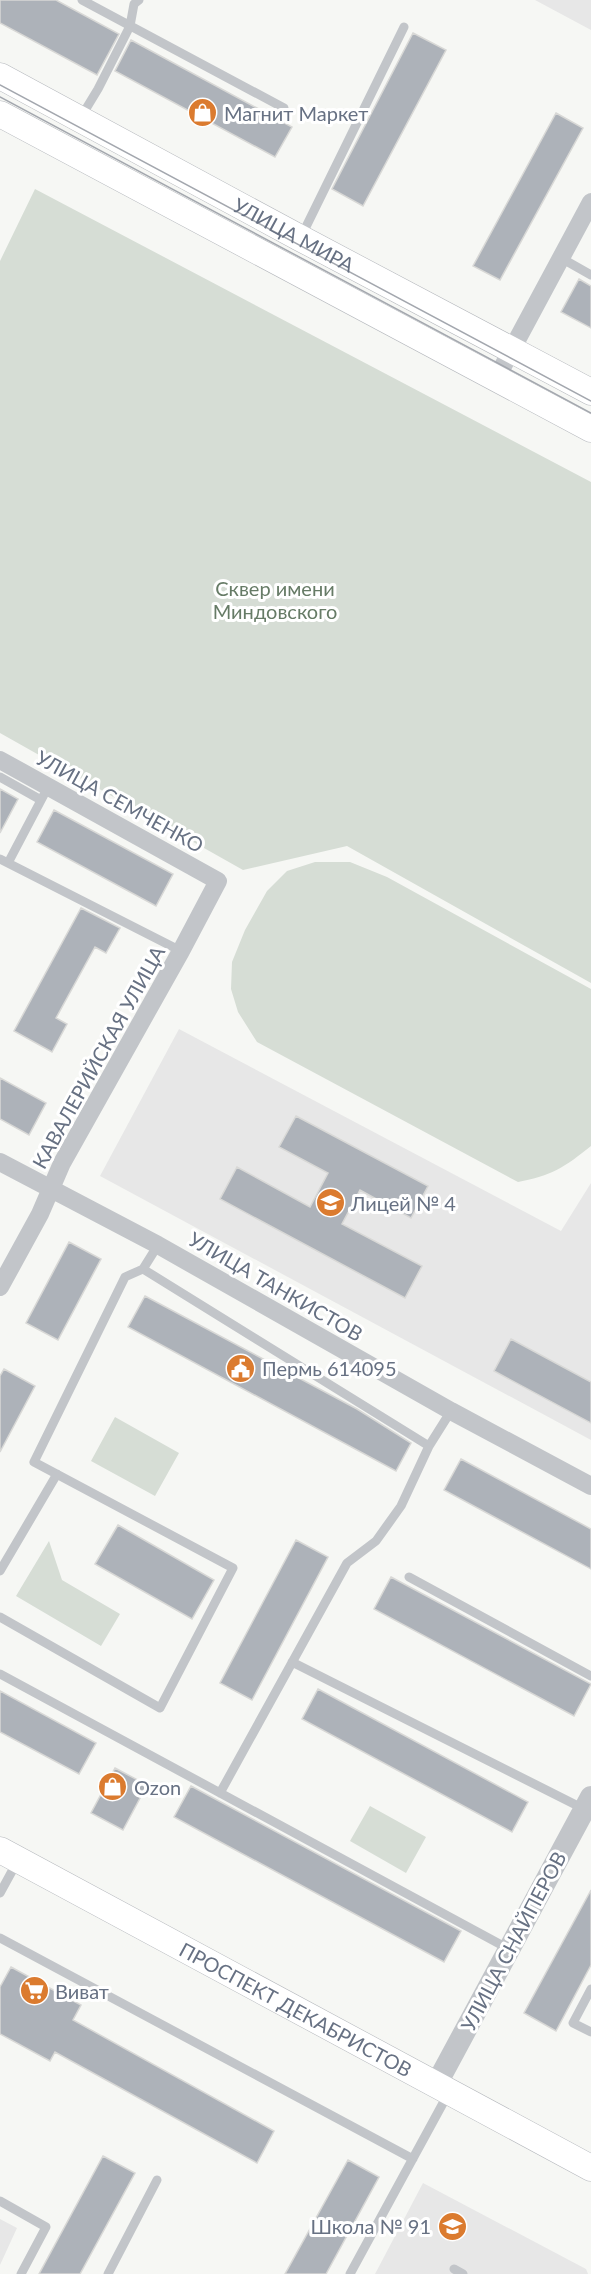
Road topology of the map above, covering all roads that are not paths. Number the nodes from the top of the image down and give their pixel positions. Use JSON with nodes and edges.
{"nodes":[{"id":1,"x":82,"y":0,"type":"edge"},
{"id":2,"x":139,"y":0,"type":"edge"},
{"id":3,"x":130,"y":26,"type":"junction"},
{"id":4,"x":404,"y":27,"type":"dead end"},
{"id":5,"x":0,"y":76,"type":"edge"},
{"id":6,"x":284,"y":108,"type":"dead end"},
{"id":7,"x":0,"y":114,"type":"edge"},
{"id":8,"x":80,"y":119,"type":"junction"},
{"id":9,"x":591,"y":202,"type":"edge"},
{"id":10,"x":300,"y":238,"type":"junction"},
{"id":11,"x":561,"y":258,"type":"junction"},
{"id":12,"x":591,"y":275,"type":"edge"},
{"id":13,"x":512,"y":349,"type":"junction"},
{"id":14,"x":496,"y":379,"type":"junction"},
{"id":15,"x":591,"y":392,"type":"edge"},
{"id":16,"x":591,"y":429,"type":"edge"},
{"id":17,"x":0,"y":760,"type":"edge"},
{"id":18,"x":0,"y":777,"type":"edge"},
{"id":19,"x":44,"y":793,"type":"junction"},
{"id":20,"x":4,"y":861,"type":"edge"},
{"id":21,"x":218,"y":881,"type":"joint"},
{"id":22,"x":181,"y":951,"type":"junction"},
{"id":23,"x":0,"y":1162,"type":"edge"},
{"id":24,"x":52,"y":1190,"type":"junction"},
{"id":25,"x":158,"y":1245,"type":"junction"},
{"id":26,"x":143,"y":1269,"type":"junction"},
{"id":27,"x":0,"y":1287,"type":"edge"},
{"id":28,"x":451,"y":1411,"type":"junction"},
{"id":29,"x":429,"y":1446,"type":"junction"},
{"id":30,"x":57,"y":1474,"type":"junction"},
{"id":31,"x":591,"y":1486,"type":"edge"},
{"id":32,"x":0,"y":1570,"type":"edge"},
{"id":33,"x":409,"y":1577,"type":"dead end"},
{"id":34,"x":0,"y":1617,"type":"edge"},
{"id":35,"x":292,"y":1662,"type":"junction"},
{"id":36,"x":0,"y":1674,"type":"edge"},
{"id":37,"x":591,"y":1676,"type":"edge"},
{"id":38,"x":220,"y":1793,"type":"junction"},
{"id":39,"x":588,"y":1803,"type":"edge"},
{"id":40,"x":9,"y":1855,"type":"edge"},
{"id":41,"x":0,"y":1893,"type":"edge"},
{"id":42,"x":0,"y":1938,"type":"edge"},
{"id":43,"x":509,"y":1949,"type":"junction"},
{"id":44,"x":591,"y":1989,"type":"edge"},
{"id":45,"x":591,"y":2032,"type":"edge"},
{"id":46,"x":443,"y":2089,"type":"junction"},
{"id":47,"x":413,"y":2159,"type":"junction"},
{"id":48,"x":591,"y":2168,"type":"edge"},
{"id":49,"x":157,"y":2180,"type":"dead end"},
{"id":50,"x":0,"y":2201,"type":"edge"},
{"id":51,"x":21,"y":2274,"type":"edge"},
{"id":52,"x":108,"y":2274,"type":"edge"},
{"id":53,"x":350,"y":2274,"type":"edge"}],
"edges":[{"from":1,"to":3,"type":"lane"},
{"from":2,"to":3,"type":"lane"},
{"from":3,"to":6,"type":"lane"},
{"from":3,"to":8,"type":"lane"},
{"from":4,"to":10,"type":"lane"},
{"from":5,"to":8,"type":"main road","name":"УЛИЦА МИРА"},
{"from":7,"to":14,"type":"main road","name":"УЛИЦА МИРА"},
{"from":8,"to":10,"type":"main road","name":"УЛИЦА МИРА"},
{"from":9,"to":11,"type":"street"},
{"from":10,"to":13,"type":"main road","name":"УЛИЦА МИРА"},
{"from":11,"to":12,"type":"lane"},
{"from":11,"to":13,"type":"street"},
{"from":13,"to":14,"type":"street"},
{"from":13,"to":15,"type":"main road","name":"УЛИЦА МИРА"},
{"from":14,"to":16,"type":"main road","name":"УЛИЦА МИРА"},
{"from":17,"to":19,"type":"street","name":"УЛИЦА СЕМЧЕНКО"},
{"from":18,"to":19,"type":"lane"},
{"from":19,"to":20,"type":"lane"},
{"from":19,"to":21,"type":"street","name":"УЛИЦА СЕМЧЕНКО"},
{"from":20,"to":22,"type":"lane"},
{"from":21,"to":22,"type":"street","name":"КАВАЛЕРИЙСКАЯ УЛИЦА"},
{"from":22,"to":24,"type":"street","name":"КАВАЛЕРИЙСКАЯ УЛИЦА"},
{"from":23,"to":24,"type":"street","name":"УЛИЦА ТАНКИСТОВ"},
{"from":24,"to":25,"type":"street","name":"УЛИЦА ТАНКИСТОВ"},
{"from":24,"to":27,"type":"street","name":"КАВАЛЕРИЙСКАЯ УЛИЦА"},
{"from":25,"to":26,"type":"lane"},
{"from":25,"to":28,"type":"street","name":"УЛИЦА ТАНКИСТОВ"},
{"from":26,"to":29,"type":"lane"},
{"from":26,"to":30,"type":"lane"},
{"from":28,"to":29,"type":"lane"},
{"from":28,"to":31,"type":"street","name":"УЛИЦА ТАНКИСТОВ"},
{"from":29,"to":35,"type":"lane"},
{"from":30,"to":32,"type":"lane"},
{"from":30,"to":34,"type":"lane"},
{"from":33,"to":37,"type":"lane"},
{"from":35,"to":38,"type":"lane"},
{"from":35,"to":39,"type":"lane"},
{"from":36,"to":38,"type":"lane"},
{"from":38,"to":43,"type":"lane"},
{"from":39,"to":43,"type":"street","name":"УЛИЦА СНАЙПЕРОВ"},
{"from":40,"to":41,"type":"lane"},
{"from":40,"to":46,"type":"main road","name":"ПРОСПЕКТ ДЕКАБРИСТОВ"},
{"from":42,"to":47,"type":"lane"},
{"from":43,"to":46,"type":"street","name":"УЛИЦА СНАЙПЕРОВ"},
{"from":44,"to":45,"type":"lane"},
{"from":46,"to":47,"type":"lane"},
{"from":46,"to":48,"type":"main road","name":"ПРОСПЕКТ ДЕКАБРИСТОВ"},
{"from":47,"to":53,"type":"lane"},
{"from":49,"to":52,"type":"lane"},
{"from":50,"to":51,"type":"lane"}]}
